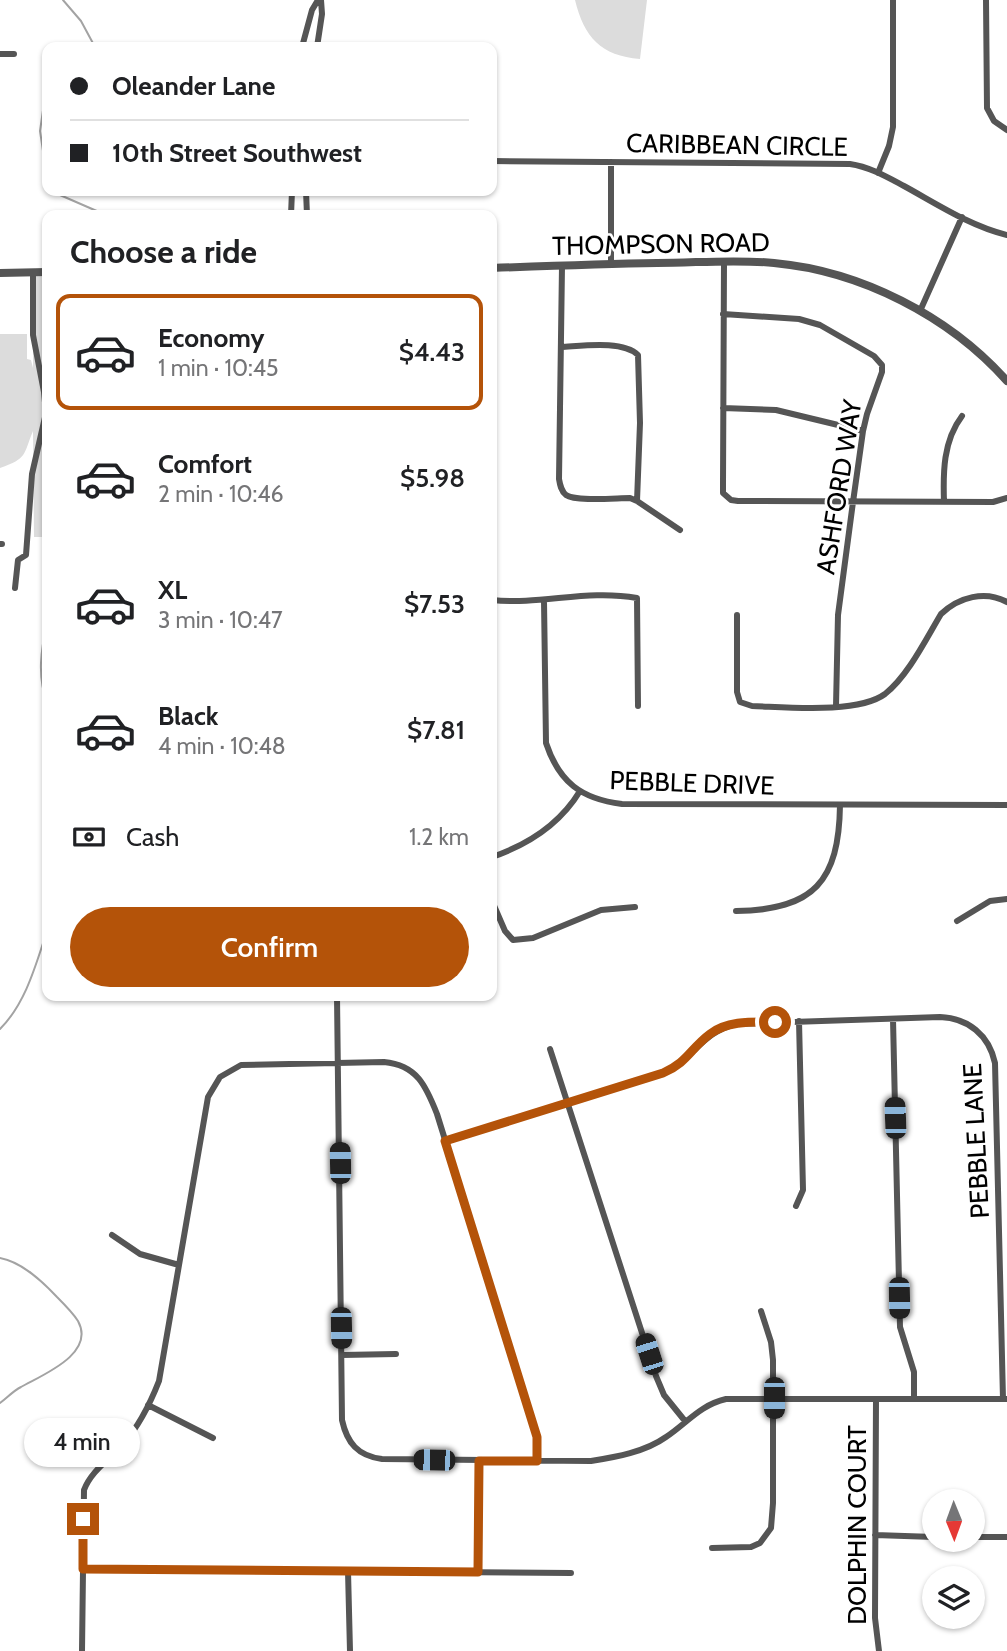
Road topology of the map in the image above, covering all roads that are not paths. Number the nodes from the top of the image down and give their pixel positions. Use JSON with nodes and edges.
{"nodes":[{"id":1,"x":320,"y":0,"type":"edge"},
{"id":2,"x":894,"y":0,"type":"edge"},
{"id":3,"x":986,"y":0,"type":"edge"},
{"id":4,"x":303,"y":42,"type":"edge"},
{"id":5,"x":318,"y":42,"type":"edge"},
{"id":6,"x":0,"y":54,"type":"edge"},
{"id":7,"x":13,"y":54,"type":"dead end"},
{"id":8,"x":1007,"y":130,"type":"edge"},
{"id":9,"x":497,"y":161,"type":"edge"},
{"id":10,"x":611,"y":162,"type":"junction"},
{"id":11,"x":878,"y":173,"type":"junction"},
{"id":12,"x":962,"y":217,"type":"junction"},
{"id":13,"x":1007,"y":234,"type":"edge"},
{"id":14,"x":724,"y":261,"type":"junction"},
{"id":15,"x":611,"y":265,"type":"junction"},
{"id":16,"x":562,"y":266,"type":"junction"},
{"id":17,"x":497,"y":268,"type":"edge"},
{"id":18,"x":33,"y":272,"type":"junction"},
{"id":19,"x":42,"y":272,"type":"edge"},
{"id":20,"x":0,"y":273,"type":"edge"},
{"id":21,"x":920,"y":311,"type":"junction"},
{"id":22,"x":723,"y":314,"type":"junction"},
{"id":23,"x":561,"y":346,"type":"junction"},
{"id":24,"x":42,"y":380,"type":"edge"},
{"id":25,"x":1007,"y":381,"type":"edge"},
{"id":26,"x":723,"y":408,"type":"junction"},
{"id":27,"x":962,"y":416,"type":"dead end"},
{"id":28,"x":42,"y":430,"type":"edge"},
{"id":29,"x":863,"y":431,"type":"junction"},
{"id":30,"x":1007,"y":498,"type":"edge"},
{"id":31,"x":637,"y":501,"type":"junction"},
{"id":32,"x":853,"y":502,"type":"junction"},
{"id":33,"x":944,"y":502,"type":"junction"},
{"id":34,"x":680,"y":530,"type":"dead end"},
{"id":35,"x":15,"y":587,"type":"dead end"},
{"id":36,"x":497,"y":600,"type":"edge"},
{"id":37,"x":544,"y":601,"type":"junction"},
{"id":38,"x":1007,"y":601,"type":"edge"},
{"id":39,"x":737,"y":615,"type":"dead end"},
{"id":40,"x":638,"y":706,"type":"dead end"},
{"id":41,"x":836,"y":706,"type":"junction"},
{"id":42,"x":580,"y":791,"type":"junction"},
{"id":43,"x":840,"y":805,"type":"junction"},
{"id":44,"x":1007,"y":805,"type":"edge"},
{"id":45,"x":497,"y":856,"type":"edge"},
{"id":46,"x":1007,"y":899,"type":"edge"},
{"id":47,"x":635,"y":907,"type":"dead end"},
{"id":48,"x":736,"y":911,"type":"dead end"},
{"id":49,"x":497,"y":913,"type":"edge"},
{"id":50,"x":957,"y":921,"type":"dead end"},
{"id":51,"x":337,"y":1001,"type":"edge"},
{"id":52,"x":893,"y":1019,"type":"junction"},
{"id":53,"x":799,"y":1021,"type":"junction"},
{"id":54,"x":550,"y":1049,"type":"dead end"},
{"id":55,"x":338,"y":1062,"type":"junction"},
{"id":56,"x":569,"y":1103,"type":"junction"},
{"id":57,"x":998,"y":1115,"type":"junction"},
{"id":58,"x":1007,"y":1115,"type":"edge"},
{"id":59,"x":445,"y":1141,"type":"junction"},
{"id":60,"x":796,"y":1206,"type":"dead end"},
{"id":61,"x":112,"y":1235,"type":"dead end"},
{"id":62,"x":1004,"y":1262,"type":"edge"},
{"id":63,"x":179,"y":1265,"type":"junction"},
{"id":64,"x":761,"y":1311,"type":"dead end"},
{"id":65,"x":396,"y":1354,"type":"dead end"},
{"id":66,"x":342,"y":1355,"type":"junction"},
{"id":67,"x":774,"y":1398,"type":"junction"},
{"id":68,"x":914,"y":1398,"type":"junction"},
{"id":69,"x":876,"y":1399,"type":"junction"},
{"id":70,"x":1005,"y":1399,"type":"edge"},
{"id":71,"x":148,"y":1405,"type":"junction"},
{"id":72,"x":685,"y":1421,"type":"junction"},
{"id":73,"x":214,"y":1438,"type":"dead end"},
{"id":74,"x":479,"y":1461,"type":"junction"},
{"id":75,"x":537,"y":1461,"type":"junction"},
{"id":76,"x":875,"y":1535,"type":"junction"},
{"id":77,"x":922,"y":1537,"type":"edge"},
{"id":78,"x":985,"y":1537,"type":"edge"},
{"id":79,"x":1007,"y":1537,"type":"edge"},
{"id":80,"x":712,"y":1548,"type":"dead end"},
{"id":81,"x":83,"y":1569,"type":"junction"},
{"id":82,"x":348,"y":1571,"type":"junction"},
{"id":83,"x":478,"y":1572,"type":"junction"},
{"id":84,"x":571,"y":1573,"type":"dead end"},
{"id":85,"x":82,"y":1651,"type":"edge"},
{"id":86,"x":350,"y":1651,"type":"edge"},
{"id":87,"x":879,"y":1651,"type":"edge"}],
"edges":[{"from":1,"to":4,"type":"street"},
{"from":1,"to":5,"type":"street"},
{"from":2,"to":11,"type":"street"},
{"from":3,"to":8,"type":"street"},
{"from":6,"to":7,"type":"street"},
{"from":9,"to":10,"type":"street","name":"CARIBBEAN CIRCLE"},
{"from":10,"to":11,"type":"street","name":"CARIBBEAN CIRCLE"},
{"from":10,"to":15,"type":"street"},
{"from":11,"to":12,"type":"street","name":"CARIBBEAN CIRCLE"},
{"from":12,"to":13,"type":"street","name":"CARIBBEAN CIRCLE"},
{"from":12,"to":21,"type":"street"},
{"from":14,"to":15,"type":"street","name":"THOMPSON ROAD"},
{"from":14,"to":21,"type":"street","name":"THOMPSON ROAD"},
{"from":14,"to":22,"type":"street"},
{"from":15,"to":16,"type":"street","name":"THOMPSON ROAD"},
{"from":16,"to":17,"type":"street","name":"THOMPSON ROAD"},
{"from":16,"to":23,"type":"street"},
{"from":18,"to":19,"type":"street"},
{"from":18,"to":20,"type":"street"},
{"from":18,"to":24,"type":"street"},
{"from":21,"to":25,"type":"street","name":"THOMPSON ROAD"},
{"from":22,"to":26,"type":"street"},
{"from":22,"to":29,"type":"street","name":"ASHFORD WAY"},
{"from":23,"to":31,"type":"street"},
{"from":23,"to":31,"type":"street"},
{"from":26,"to":29,"type":"street"},
{"from":26,"to":32,"type":"street"},
{"from":27,"to":33,"type":"street"},
{"from":28,"to":35,"type":"street"},
{"from":29,"to":32,"type":"street","name":"ASHFORD WAY"},
{"from":30,"to":33,"type":"street"},
{"from":31,"to":34,"type":"street"},
{"from":32,"to":33,"type":"street"},
{"from":32,"to":41,"type":"street","name":"ASHFORD WAY"},
{"from":36,"to":37,"type":"street"},
{"from":37,"to":40,"type":"street"},
{"from":37,"to":42,"type":"street","name":"PEBBLE DRIVE"},
{"from":38,"to":41,"type":"street"},
{"from":39,"to":41,"type":"street"},
{"from":42,"to":43,"type":"street","name":"PEBBLE DRIVE"},
{"from":42,"to":45,"type":"street"},
{"from":43,"to":44,"type":"street","name":"PEBBLE DRIVE"},
{"from":43,"to":48,"type":"street"},
{"from":46,"to":50,"type":"street"},
{"from":47,"to":49,"type":"street"},
{"from":51,"to":55,"type":"street"},
{"from":52,"to":53,"type":"street","name":"PEBBLE LANE"},
{"from":52,"to":57,"type":"street","name":"PEBBLE LANE"},
{"from":52,"to":68,"type":"street"},
{"from":53,"to":56,"type":"street","name":"PEBBLE LANE"},
{"from":53,"to":60,"type":"street"},
{"from":54,"to":56,"type":"street"},
{"from":55,"to":59,"type":"street"},
{"from":55,"to":63,"type":"street"},
{"from":55,"to":66,"type":"street"},
{"from":56,"to":59,"type":"street","name":"PEBBLE LANE"},
{"from":56,"to":72,"type":"street"},
{"from":57,"to":58,"type":"street"},
{"from":57,"to":62,"type":"street","name":"PEBBLE LANE"},
{"from":59,"to":75,"type":"street"},
{"from":61,"to":63,"type":"street"},
{"from":62,"to":70,"type":"street","name":"PEBBLE LANE"},
{"from":63,"to":71,"type":"street"},
{"from":64,"to":67,"type":"street"},
{"from":65,"to":66,"type":"street"},
{"from":66,"to":74,"type":"street"},
{"from":67,"to":69,"type":"street"},
{"from":67,"to":72,"type":"street"},
{"from":67,"to":80,"type":"street"},
{"from":68,"to":69,"type":"street"},
{"from":68,"to":70,"type":"street"},
{"from":69,"to":76,"type":"street","name":"DOLPHIN COURT"},
{"from":71,"to":73,"type":"street"},
{"from":71,"to":81,"type":"street"},
{"from":72,"to":75,"type":"street"},
{"from":74,"to":75,"type":"street"},
{"from":74,"to":83,"type":"street"},
{"from":76,"to":77,"type":"street"},
{"from":76,"to":87,"type":"street","name":"DOLPHIN COURT"},
{"from":78,"to":79,"type":"street"},
{"from":81,"to":82,"type":"street"},
{"from":81,"to":85,"type":"street"},
{"from":82,"to":83,"type":"street"},
{"from":82,"to":86,"type":"street"},
{"from":83,"to":84,"type":"street"}]}
